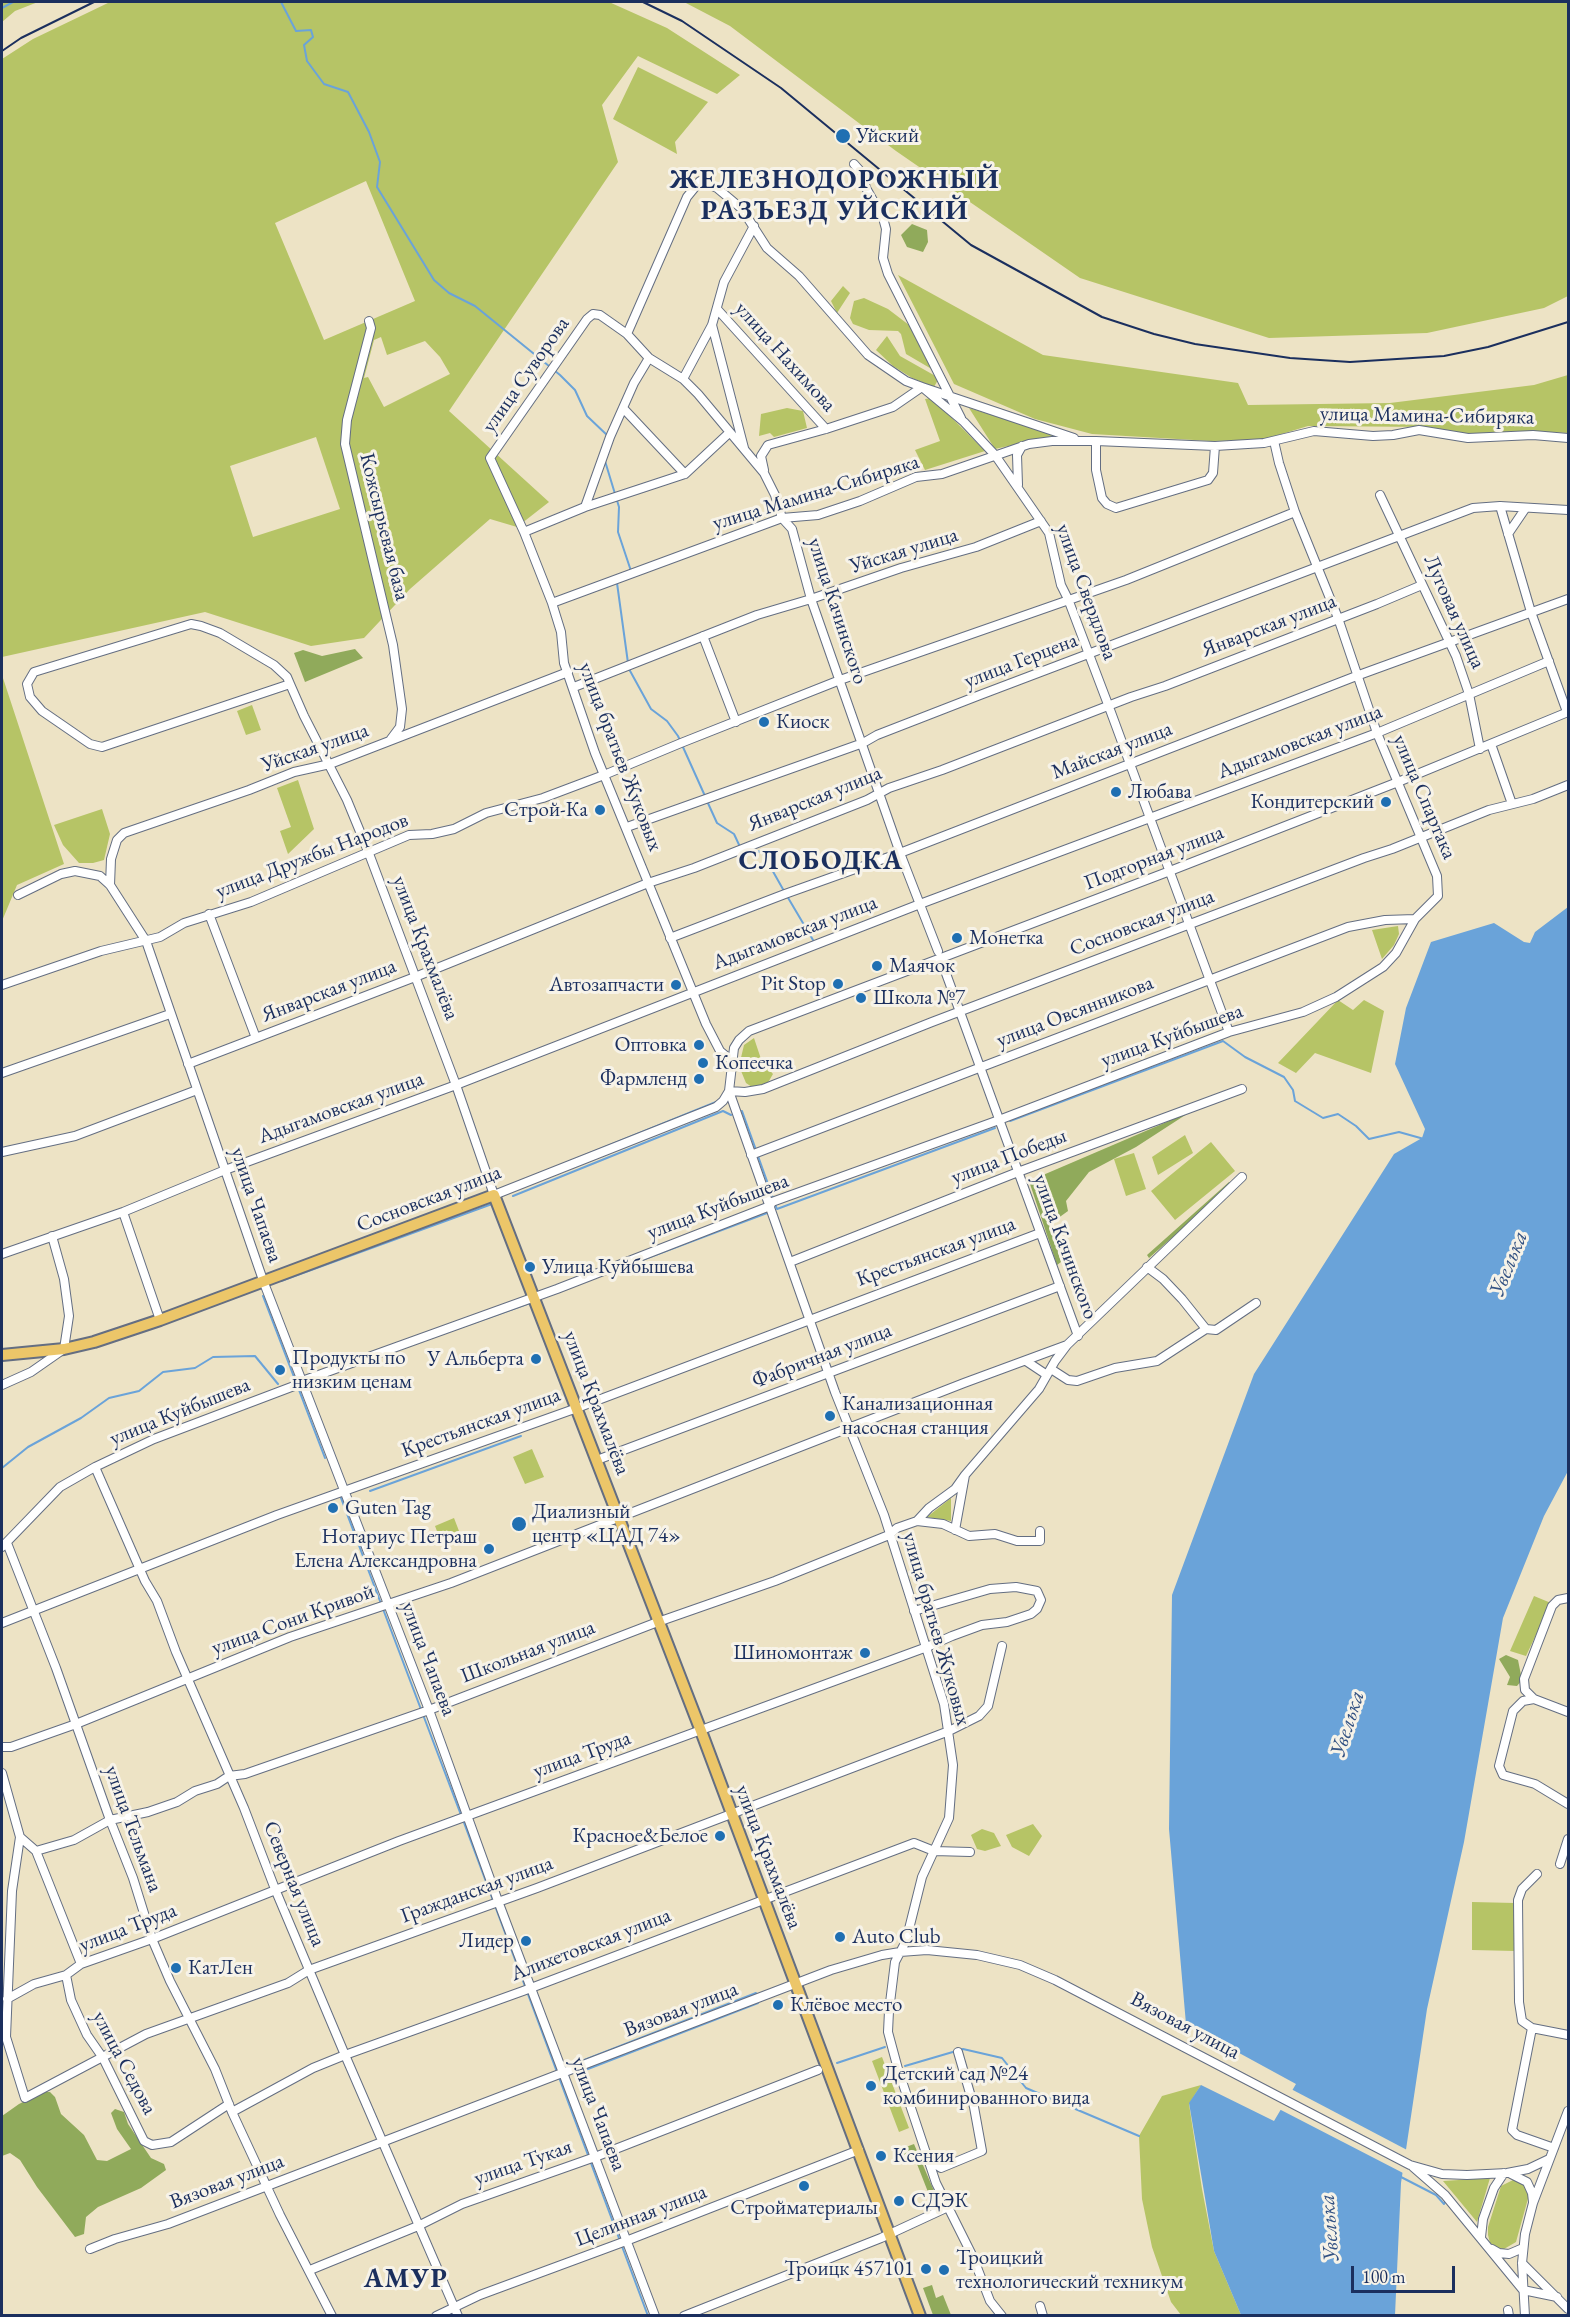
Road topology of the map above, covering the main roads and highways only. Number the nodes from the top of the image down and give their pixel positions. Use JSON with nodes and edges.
{"nodes":[{"id":1,"x":494,"y":1195,"type":"joint"},
{"id":2,"x":2,"y":1354,"type":"edge"},
{"id":3,"x":920,"y":2316,"type":"edge"}],
"edges":[{"from":1,"to":2,"type":"main road","name":"Сосновская улица"},
{"from":1,"to":3,"type":"main road","name":"улица Крахмалёва"}]}
